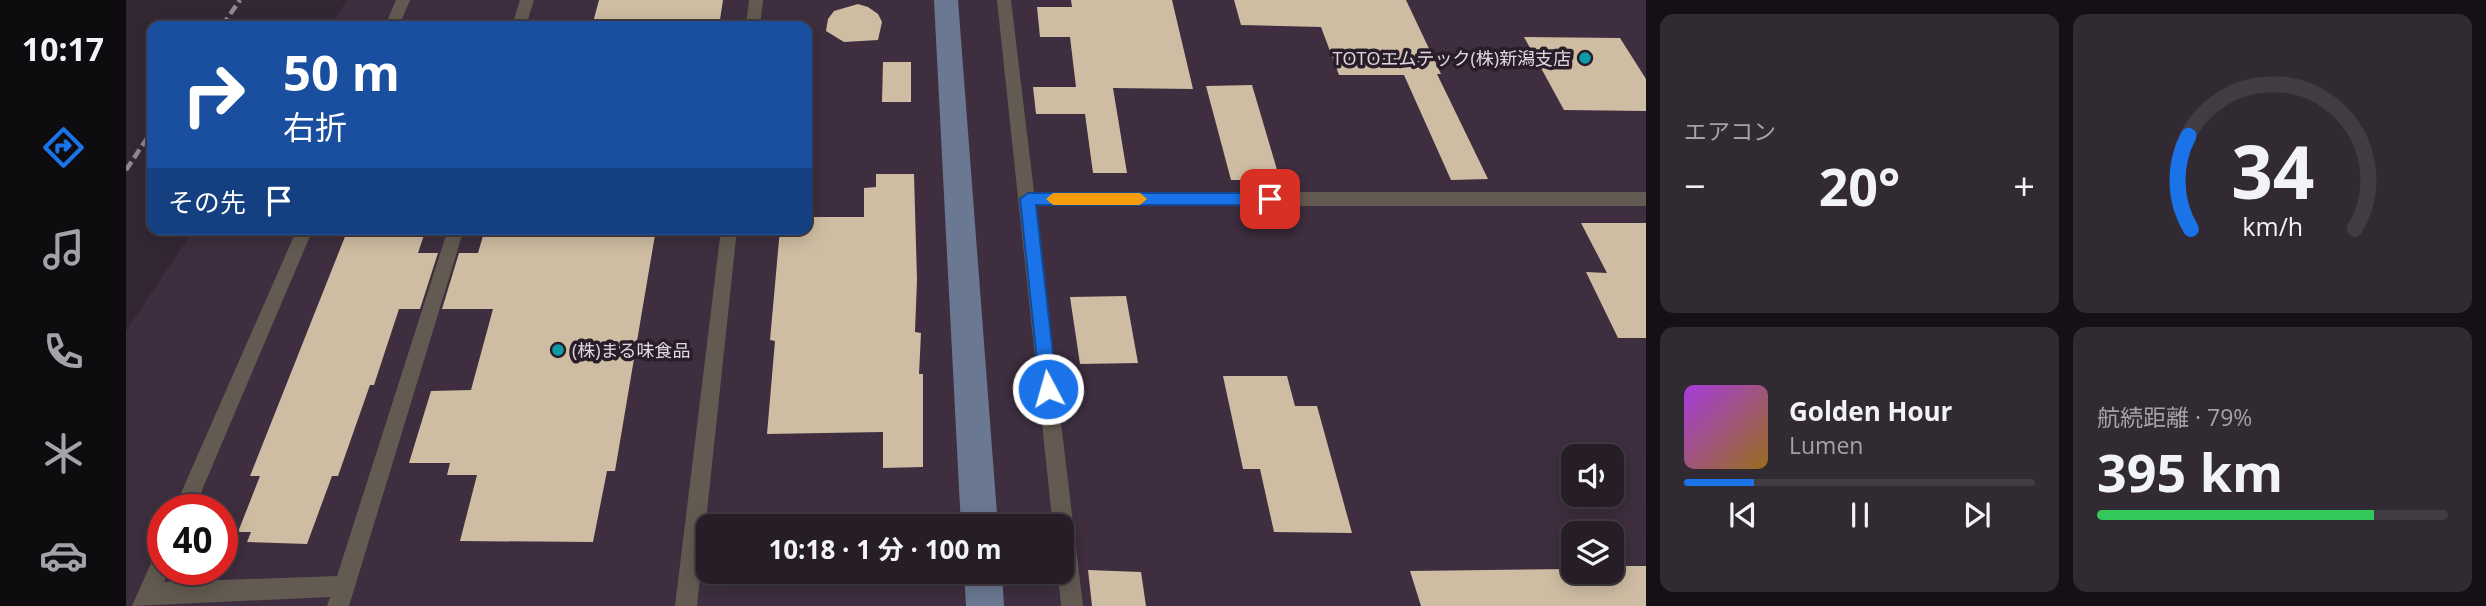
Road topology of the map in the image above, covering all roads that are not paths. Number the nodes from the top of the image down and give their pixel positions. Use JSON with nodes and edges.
{"nodes":[{"id":1,"x":403,"y":0,"type":"edge"},
{"id":2,"x":527,"y":0,"type":"edge"},
{"id":3,"x":756,"y":0,"type":"edge"},
{"id":4,"x":1004,"y":0,"type":"edge"},
{"id":5,"x":394,"y":21,"type":"edge"},
{"id":6,"x":521,"y":21,"type":"edge"},
{"id":7,"x":753,"y":21,"type":"edge"},
{"id":8,"x":1028,"y":199,"type":"junction"},
{"id":9,"x":1646,"y":199,"type":"edge"},
{"id":10,"x":302,"y":235,"type":"edge"},
{"id":11,"x":454,"y":235,"type":"edge"},
{"id":12,"x":728,"y":235,"type":"edge"},
{"id":13,"x":190,"y":494,"type":"edge"},
{"id":14,"x":341,"y":596,"type":"edge"},
{"id":15,"x":146,"y":600,"type":"edge"},
{"id":16,"x":686,"y":606,"type":"edge"},
{"id":17,"x":1072,"y":606,"type":"edge"}],
"edges":[{"from":1,"to":5,"type":"street"},
{"from":2,"to":6,"type":"street"},
{"from":3,"to":7,"type":"street"},
{"from":4,"to":8,"type":"street"},
{"from":8,"to":9,"type":"street"},
{"from":8,"to":17,"type":"street"},
{"from":10,"to":13,"type":"street"},
{"from":11,"to":14,"type":"street"},
{"from":12,"to":16,"type":"street"},
{"from":14,"to":15,"type":"street"}]}
